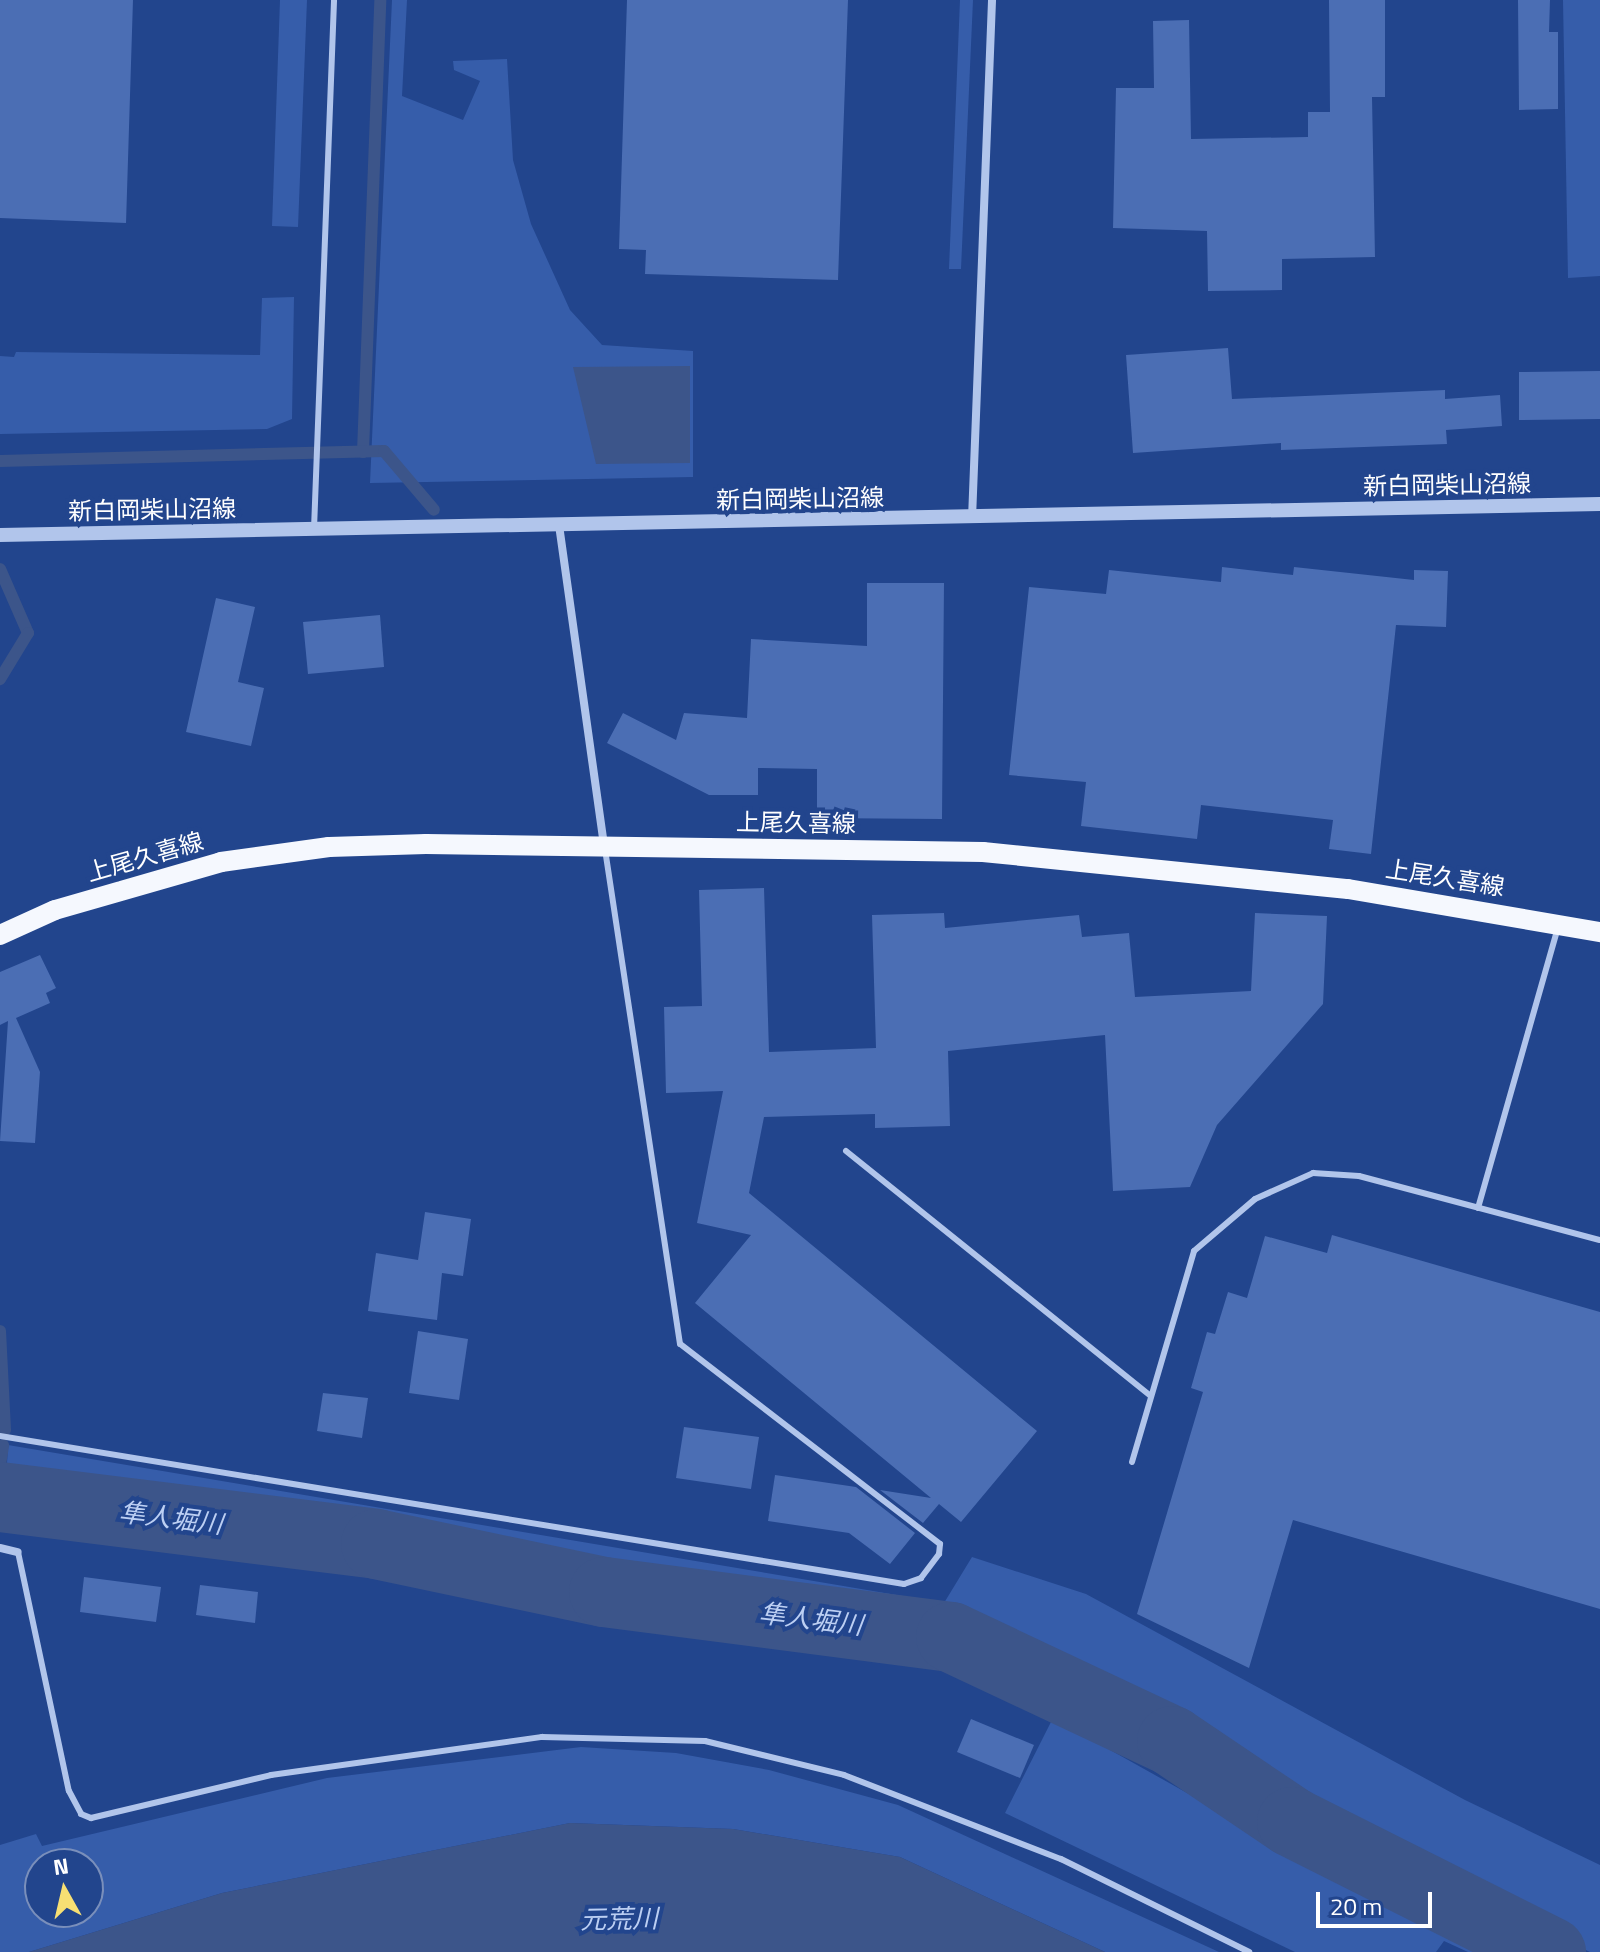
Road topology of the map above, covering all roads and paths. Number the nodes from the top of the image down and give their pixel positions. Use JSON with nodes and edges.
{"nodes":[{"id":1,"x":334,"y":0,"type":"edge"},
{"id":2,"x":992,"y":0,"type":"edge"},
{"id":3,"x":1600,"y":504,"type":"edge"},
{"id":4,"x":972,"y":519,"type":"junction"},
{"id":5,"x":559,"y":525,"type":"junction"},
{"id":6,"x":314,"y":529,"type":"junction"},
{"id":7,"x":0,"y":535,"type":"edge"},
{"id":8,"x":604,"y":846,"type":"junction"},
{"id":9,"x":1559,"y":924,"type":"junction"},
{"id":10,"x":1600,"y":932,"type":"edge"},
{"id":11,"x":0,"y":935,"type":"edge"},
{"id":12,"x":846,"y":1151,"type":"dead end"},
{"id":13,"x":1478,"y":1208,"type":"junction"},
{"id":14,"x":1600,"y":1240,"type":"edge"},
{"id":15,"x":1151,"y":1396,"type":"junction"},
{"id":16,"x":0,"y":1436,"type":"edge"},
{"id":17,"x":1132,"y":1462,"type":"dead end"},
{"id":18,"x":0,"y":1548,"type":"edge"},
{"id":19,"x":18,"y":1552,"type":"joint"},
{"id":20,"x":1249,"y":1952,"type":"edge"}],
"edges":[{"from":1,"to":6,"type":"lane"},
{"from":2,"to":4,"type":"street"},
{"from":3,"to":4,"type":"street","name":"新白岡柴山沼線"},
{"from":4,"to":5,"type":"street","name":"新白岡柴山沼線"},
{"from":5,"to":6,"type":"street","name":"新白岡柴山沼線"},
{"from":5,"to":8,"type":"street"},
{"from":6,"to":7,"type":"street","name":"新白岡柴山沼線"},
{"from":8,"to":9,"type":"main road","name":"上尾久喜線"},
{"from":8,"to":11,"type":"main road","name":"上尾久喜線"},
{"from":8,"to":16,"type":"lane"},
{"from":9,"to":10,"type":"main road","name":"上尾久喜線"},
{"from":9,"to":13,"type":"lane"},
{"from":12,"to":15,"type":"lane"},
{"from":13,"to":14,"type":"lane"},
{"from":13,"to":15,"type":"lane"},
{"from":15,"to":17,"type":"lane"},
{"from":18,"to":19,"type":"street"},
{"from":19,"to":20,"type":"lane"}]}
